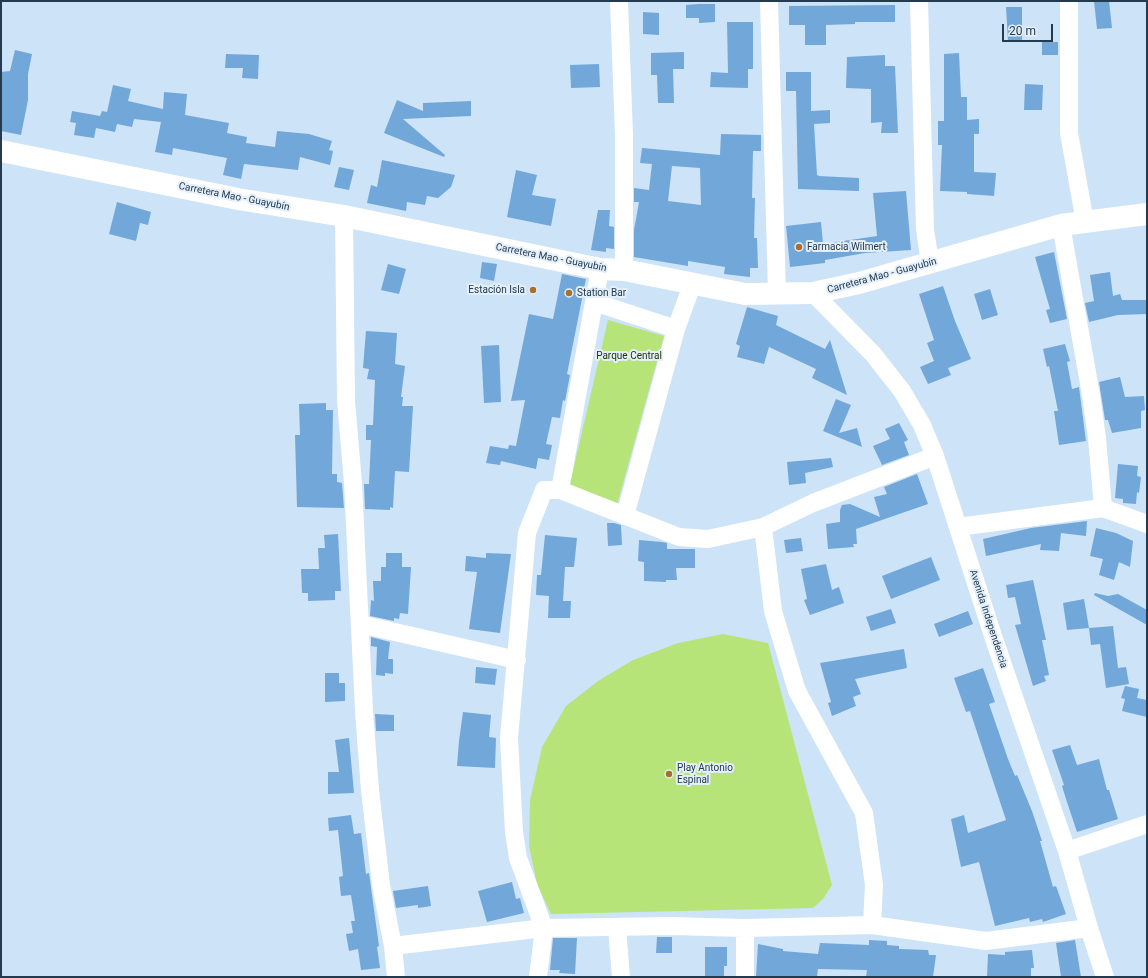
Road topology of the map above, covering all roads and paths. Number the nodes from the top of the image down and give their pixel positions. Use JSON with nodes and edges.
{"nodes":[{"id":1,"x":619,"y":1,"type":"edge"},
{"id":2,"x":769,"y":1,"type":"edge"},
{"id":3,"x":919,"y":1,"type":"edge"},
{"id":4,"x":1069,"y":1,"type":"edge"},
{"id":5,"x":1,"y":151,"type":"edge"},
{"id":6,"x":1147,"y":214,"type":"edge"},
{"id":7,"x":344,"y":216,"type":"junction"},
{"id":8,"x":1085,"y":222,"type":"junction"},
{"id":9,"x":1061,"y":225,"type":"junction"},
{"id":10,"x":930,"y":263,"type":"junction"},
{"id":11,"x":600,"y":269,"type":"junction"},
{"id":12,"x":624,"y":270,"type":"junction"},
{"id":13,"x":692,"y":285,"type":"junction"},
{"id":14,"x":777,"y":293,"type":"junction"},
{"id":15,"x":813,"y":293,"type":"junction"},
{"id":16,"x":594,"y":302,"type":"junction"},
{"id":17,"x":676,"y":329,"type":"junction"},
{"id":18,"x":935,"y":456,"type":"junction"},
{"id":19,"x":560,"y":490,"type":"junction"},
{"id":20,"x":1103,"y":508,"type":"junction"},
{"id":21,"x":625,"y":516,"type":"junction"},
{"id":22,"x":1147,"y":524,"type":"edge"},
{"id":23,"x":763,"y":527,"type":"junction"},
{"id":24,"x":958,"y":527,"type":"junction"},
{"id":25,"x":360,"y":624,"type":"junction"},
{"id":26,"x":517,"y":660,"type":"junction"},
{"id":27,"x":1147,"y":824,"type":"edge"},
{"id":28,"x":1067,"y":851,"type":"junction"},
{"id":29,"x":872,"y":925,"type":"junction"},
{"id":30,"x":544,"y":928,"type":"junction"},
{"id":31,"x":617,"y":928,"type":"junction"},
{"id":32,"x":745,"y":928,"type":"junction"},
{"id":33,"x":1089,"y":928,"type":"junction"},
{"id":34,"x":393,"y":946,"type":"junction"},
{"id":35,"x":396,"y":977,"type":"edge"},
{"id":36,"x":538,"y":977,"type":"edge"},
{"id":37,"x":621,"y":977,"type":"edge"},
{"id":38,"x":745,"y":977,"type":"edge"},
{"id":39,"x":1105,"y":977,"type":"edge"}],
"edges":[{"from":1,"to":12,"type":"street"},
{"from":2,"to":14,"type":"street"},
{"from":3,"to":10,"type":"street"},
{"from":4,"to":8,"type":"street"},
{"from":5,"to":7,"type":"main road","name":"Carretera Mao - Guayubín"},
{"from":6,"to":8,"type":"main road","name":"Carretera Mao - Guayubín"},
{"from":7,"to":11,"type":"main road","name":"Carretera Mao - Guayubín"},
{"from":7,"to":25,"type":"street"},
{"from":8,"to":9,"type":"main road","name":"Carretera Mao - Guayubín"},
{"from":9,"to":10,"type":"main road","name":"Carretera Mao - Guayubín"},
{"from":9,"to":20,"type":"street"},
{"from":10,"to":15,"type":"main road","name":"Carretera Mao - Guayubín"},
{"from":11,"to":12,"type":"main road","name":"Carretera Mao - Guayubín"},
{"from":11,"to":16,"type":"street"},
{"from":12,"to":13,"type":"main road","name":"Carretera Mao - Guayubín"},
{"from":13,"to":14,"type":"main road","name":"Carretera Mao - Guayubín"},
{"from":13,"to":17,"type":"street"},
{"from":14,"to":15,"type":"main road","name":"Carretera Mao - Guayubín"},
{"from":15,"to":18,"type":"street","name":"Avenida Independencia"},
{"from":16,"to":17,"type":"street"},
{"from":16,"to":19,"type":"street"},
{"from":17,"to":21,"type":"street"},
{"from":18,"to":23,"type":"street"},
{"from":18,"to":24,"type":"street","name":"Avenida Independencia"},
{"from":19,"to":21,"type":"street"},
{"from":19,"to":26,"type":"street"},
{"from":20,"to":22,"type":"street"},
{"from":20,"to":24,"type":"street"},
{"from":21,"to":23,"type":"street"},
{"from":23,"to":29,"type":"street"},
{"from":24,"to":28,"type":"street","name":"Avenida Independencia"},
{"from":25,"to":26,"type":"street"},
{"from":25,"to":34,"type":"street"},
{"from":26,"to":30,"type":"street"},
{"from":27,"to":28,"type":"street"},
{"from":28,"to":33,"type":"street","name":"Avenida Independencia"},
{"from":29,"to":32,"type":"street"},
{"from":29,"to":33,"type":"street"},
{"from":30,"to":31,"type":"street"},
{"from":30,"to":34,"type":"street"},
{"from":30,"to":36,"type":"street"},
{"from":31,"to":32,"type":"street"},
{"from":31,"to":37,"type":"street"},
{"from":32,"to":38,"type":"street"},
{"from":33,"to":39,"type":"street","name":"Avenida Independencia"},
{"from":34,"to":35,"type":"street"}]}
